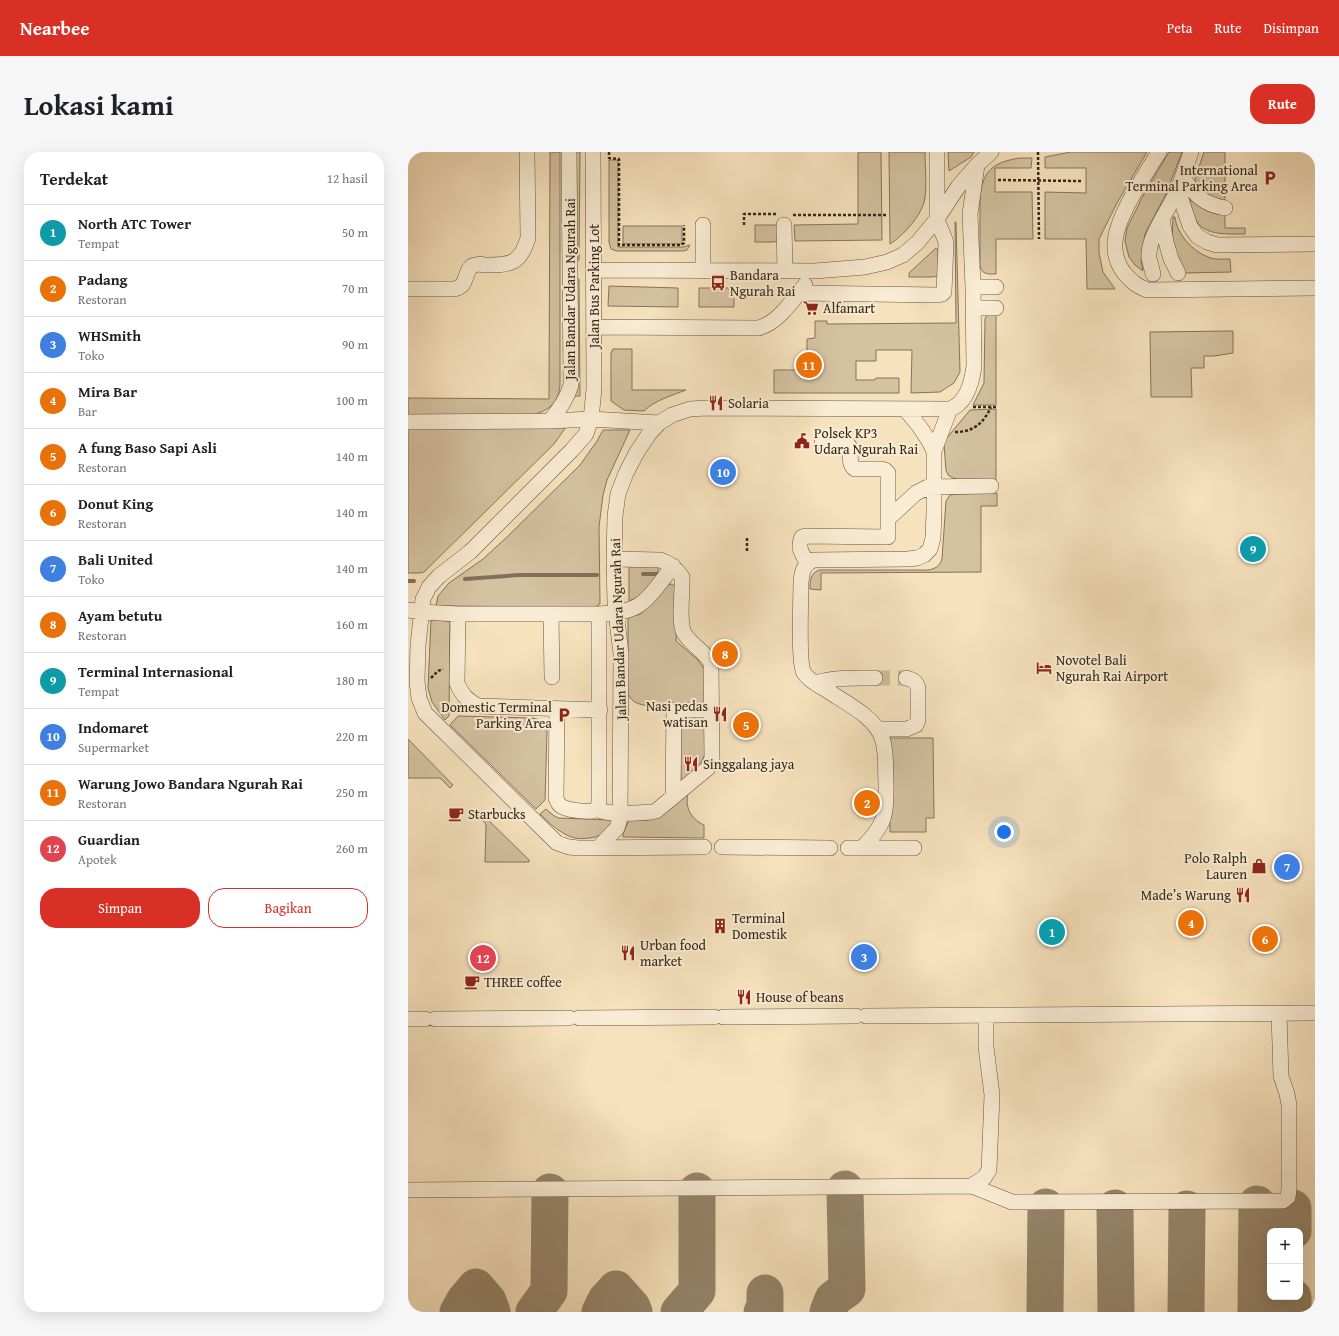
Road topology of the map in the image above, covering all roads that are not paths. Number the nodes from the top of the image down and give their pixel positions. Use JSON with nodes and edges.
{"nodes":[{"id":1,"x":527,"y":152,"type":"edge"},
{"id":2,"x":569,"y":152,"type":"edge"},
{"id":3,"x":593,"y":152,"type":"edge"},
{"id":4,"x":937,"y":152,"type":"edge"},
{"id":5,"x":991,"y":152,"type":"edge"},
{"id":6,"x":1159,"y":152,"type":"edge"},
{"id":7,"x":1191,"y":152,"type":"edge"},
{"id":8,"x":977,"y":165,"type":"junction"},
{"id":9,"x":1181,"y":184,"type":"junction"},
{"id":10,"x":1225,"y":208,"type":"dead end"},
{"id":11,"x":786,"y":218,"type":"road end"},
{"id":12,"x":937,"y":219,"type":"junction"},
{"id":13,"x":1162,"y":219,"type":"junction"},
{"id":14,"x":703,"y":226,"type":"dead end"},
{"id":15,"x":1314,"y":244,"type":"dead end"},
{"id":16,"x":594,"y":270,"type":"junction"},
{"id":17,"x":703,"y":271,"type":"junction"},
{"id":18,"x":785,"y":271,"type":"junction"},
{"id":19,"x":815,"y":271,"type":"junction"},
{"id":20,"x":1178,"y":273,"type":"dead end"},
{"id":21,"x":1153,"y":274,"type":"dead end"},
{"id":22,"x":973,"y":287,"type":"junction"},
{"id":23,"x":996,"y":287,"type":"dead end"},
{"id":24,"x":1314,"y":288,"type":"edge"},
{"id":25,"x":408,"y":289,"type":"edge"},
{"id":26,"x":799,"y":293,"type":"junction"},
{"id":27,"x":973,"y":308,"type":"junction"},
{"id":28,"x":996,"y":308,"type":"dead end"},
{"id":29,"x":594,"y":327,"type":"junction"},
{"id":30,"x":955,"y":407,"type":"junction"},
{"id":31,"x":905,"y":409,"type":"junction"},
{"id":32,"x":591,"y":419,"type":"junction"},
{"id":33,"x":550,"y":421,"type":"junction"},
{"id":34,"x":408,"y":422,"type":"edge"},
{"id":35,"x":659,"y":423,"type":"junction"},
{"id":36,"x":822,"y":442,"type":"dead end"},
{"id":37,"x":934,"y":451,"type":"junction"},
{"id":38,"x":935,"y":486,"type":"junction"},
{"id":39,"x":991,"y":486,"type":"dead end"},
{"id":40,"x":888,"y":519,"type":"junction"},
{"id":41,"x":888,"y":537,"type":"junction"},
{"id":42,"x":614,"y":559,"type":"junction"},
{"id":43,"x":888,"y":559,"type":"junction"},
{"id":44,"x":808,"y":562,"type":"junction"},
{"id":45,"x":673,"y":566,"type":"junction"},
{"id":46,"x":415,"y":611,"type":"edge"},
{"id":47,"x":616,"y":612,"type":"junction"},
{"id":48,"x":458,"y":614,"type":"junction"},
{"id":49,"x":551,"y":614,"type":"junction"},
{"id":50,"x":599,"y":614,"type":"junction"},
{"id":51,"x":552,"y":677,"type":"dead end"},
{"id":52,"x":875,"y":678,"type":"tunnel mouth"},
{"id":53,"x":906,"y":678,"type":"dead end"},
{"id":54,"x":815,"y":683,"type":"junction"},
{"id":55,"x":558,"y":709,"type":"junction"},
{"id":56,"x":600,"y":710,"type":"junction"},
{"id":57,"x":712,"y":710,"type":"junction"},
{"id":58,"x":878,"y":729,"type":"junction"},
{"id":59,"x":673,"y":798,"type":"junction"},
{"id":60,"x":597,"y":809,"type":"junction"},
{"id":61,"x":621,"y":813,"type":"junction"},
{"id":62,"x":704,"y":847,"type":"dead end"},
{"id":63,"x":722,"y":847,"type":"dead end"},
{"id":64,"x":598,"y":848,"type":"junction"},
{"id":65,"x":830,"y":848,"type":"dead end"},
{"id":66,"x":914,"y":848,"type":"dead end"},
{"id":67,"x":1279,"y":1013,"type":"junction"},
{"id":68,"x":1315,"y":1013,"type":"edge"},
{"id":69,"x":986,"y":1015,"type":"junction"},
{"id":70,"x":408,"y":1019,"type":"edge"},
{"id":71,"x":970,"y":1186,"type":"junction"},
{"id":72,"x":408,"y":1190,"type":"edge"}],
"edges":[{"from":1,"to":25,"type":"street"},
{"from":2,"to":33,"type":"street","name":"Jalan Bandar Udara Ngurah Rai"},
{"from":3,"to":16,"type":"street","name":"Jalan Bus Parking Lot"},
{"from":4,"to":12,"type":"street"},
{"from":5,"to":8,"type":"street"},
{"from":6,"to":24,"type":"street"},
{"from":7,"to":9,"type":"street"},
{"from":8,"to":12,"type":"street"},
{"from":8,"to":22,"type":"street"},
{"from":9,"to":10,"type":"street"},
{"from":9,"to":13,"type":"street"},
{"from":9,"to":15,"type":"street"},
{"from":11,"to":18,"type":"street"},
{"from":12,"to":19,"type":"street"},
{"from":12,"to":26,"type":"street"},
{"from":13,"to":20,"type":"street"},
{"from":13,"to":21,"type":"street"},
{"from":14,"to":17,"type":"street"},
{"from":16,"to":17,"type":"street"},
{"from":16,"to":29,"type":"street","name":"Jalan Bus Parking Lot"},
{"from":17,"to":18,"type":"street"},
{"from":18,"to":19,"type":"street"},
{"from":19,"to":26,"type":"street"},
{"from":22,"to":23,"type":"street"},
{"from":22,"to":27,"type":"street"},
{"from":26,"to":29,"type":"street"},
{"from":27,"to":28,"type":"street"},
{"from":27,"to":30,"type":"street"},
{"from":29,"to":32,"type":"street","name":"Jalan Bus Parking Lot"},
{"from":30,"to":31,"type":"street"},
{"from":30,"to":37,"type":"street"},
{"from":31,"to":35,"type":"street"},
{"from":31,"to":37,"type":"street"},
{"from":32,"to":33,"type":"street"},
{"from":32,"to":35,"type":"street"},
{"from":32,"to":46,"type":"street"},
{"from":33,"to":34,"type":"street"},
{"from":35,"to":42,"type":"street","name":"Jalan Bandar Udara Ngurah Rai"},
{"from":36,"to":40,"type":"street"},
{"from":37,"to":38,"type":"street"},
{"from":38,"to":39,"type":"street"},
{"from":38,"to":40,"type":"street"},
{"from":38,"to":43,"type":"street"},
{"from":40,"to":41,"type":"street"},
{"from":41,"to":43,"type":"street"},
{"from":41,"to":44,"type":"street"},
{"from":42,"to":45,"type":"street"},
{"from":42,"to":47,"type":"street","name":"Jalan Bandar Udara Ngurah Rai"},
{"from":43,"to":44,"type":"street"},
{"from":44,"to":54,"type":"street"},
{"from":45,"to":47,"type":"street"},
{"from":45,"to":57,"type":"street"},
{"from":46,"to":48,"type":"street"},
{"from":46,"to":64,"type":"street"},
{"from":47,"to":50,"type":"street"},
{"from":47,"to":61,"type":"street","name":"Jalan Bandar Udara Ngurah Rai"},
{"from":48,"to":49,"type":"street"},
{"from":48,"to":55,"type":"street"},
{"from":49,"to":50,"type":"street"},
{"from":49,"to":51,"type":"street"},
{"from":50,"to":56,"type":"street"},
{"from":52,"to":54,"type":"street"},
{"from":53,"to":58,"type":"street"},
{"from":54,"to":58,"type":"street"},
{"from":55,"to":56,"type":"street"},
{"from":55,"to":60,"type":"street"},
{"from":56,"to":60,"type":"street"},
{"from":57,"to":59,"type":"street"},
{"from":57,"to":59,"type":"street"},
{"from":58,"to":66,"type":"street"},
{"from":59,"to":61,"type":"street"},
{"from":60,"to":61,"type":"street"},
{"from":61,"to":64,"type":"street","name":"Jalan Bandar Udara Ngurah Rai"},
{"from":62,"to":64,"type":"street"},
{"from":63,"to":65,"type":"street"},
{"from":67,"to":68,"type":"street"},
{"from":67,"to":69,"type":"street"},
{"from":67,"to":71,"type":"street"},
{"from":69,"to":70,"type":"street"},
{"from":69,"to":71,"type":"street"},
{"from":71,"to":72,"type":"street"}]}
